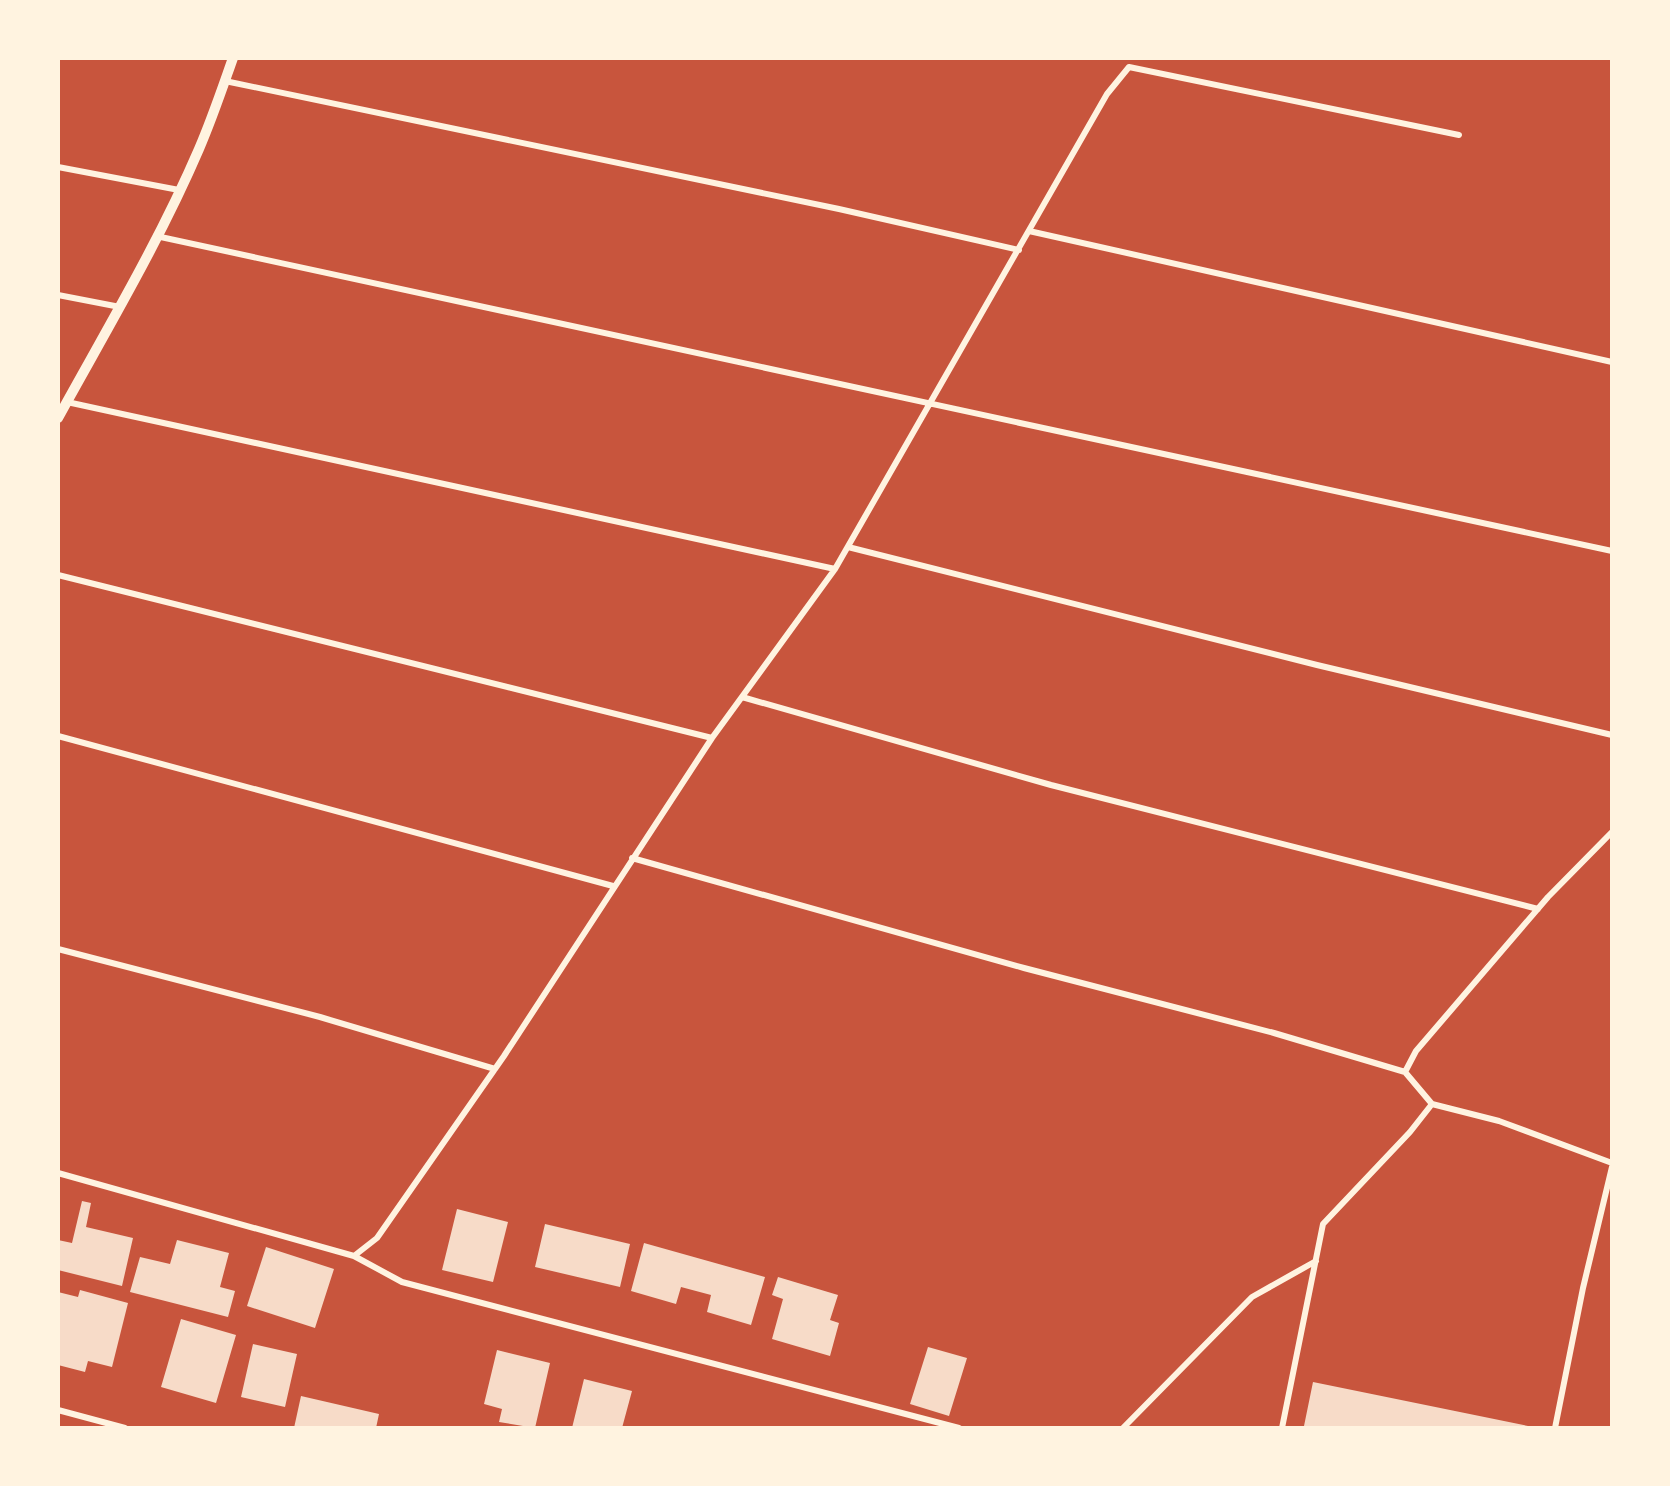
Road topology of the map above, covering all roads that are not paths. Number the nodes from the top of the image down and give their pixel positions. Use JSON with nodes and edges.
{"nodes":[{"id":1,"x":233,"y":58,"type":"edge"},
{"id":2,"x":225,"y":81,"type":"junction"},
{"id":3,"x":1459,"y":135,"type":"dead end"},
{"id":4,"x":58,"y":167,"type":"edge"},
{"id":5,"x":179,"y":190,"type":"junction"},
{"id":6,"x":1029,"y":231,"type":"junction"},
{"id":7,"x":156,"y":236,"type":"junction"},
{"id":8,"x":1019,"y":250,"type":"junction"},
{"id":9,"x":58,"y":295,"type":"edge"},
{"id":10,"x":120,"y":307,"type":"junction"},
{"id":11,"x":1611,"y":362,"type":"edge"},
{"id":12,"x":67,"y":402,"type":"junction"},
{"id":13,"x":931,"y":405,"type":"junction"},
{"id":14,"x":58,"y":418,"type":"edge"},
{"id":15,"x":848,"y":547,"type":"junction"},
{"id":16,"x":1611,"y":551,"type":"edge"},
{"id":17,"x":835,"y":569,"type":"junction"},
{"id":18,"x":58,"y":575,"type":"edge"},
{"id":19,"x":742,"y":697,"type":"junction"},
{"id":20,"x":1611,"y":735,"type":"edge"},
{"id":21,"x":58,"y":736,"type":"edge"},
{"id":22,"x":712,"y":738,"type":"junction"},
{"id":23,"x":1611,"y":832,"type":"edge"},
{"id":24,"x":632,"y":858,"type":"junction"},
{"id":25,"x":614,"y":886,"type":"junction"},
{"id":26,"x":1538,"y":909,"type":"junction"},
{"id":27,"x":58,"y":949,"type":"edge"},
{"id":28,"x":495,"y":1069,"type":"junction"},
{"id":29,"x":1405,"y":1072,"type":"junction"},
{"id":30,"x":1432,"y":1104,"type":"junction"},
{"id":31,"x":1611,"y":1165,"type":"edge"},
{"id":32,"x":58,"y":1173,"type":"edge"},
{"id":33,"x":354,"y":1256,"type":"junction"},
{"id":34,"x":1316,"y":1261,"type":"junction"},
{"id":35,"x":58,"y":1410,"type":"edge"},
{"id":36,"x":124,"y":1428,"type":"edge"},
{"id":37,"x":959,"y":1428,"type":"edge"},
{"id":38,"x":1123,"y":1428,"type":"edge"},
{"id":39,"x":1282,"y":1428,"type":"edge"},
{"id":40,"x":1555,"y":1428,"type":"edge"}],
"edges":[{"from":1,"to":2,"type":"street"},
{"from":2,"to":5,"type":"street"},
{"from":2,"to":8,"type":"street"},
{"from":3,"to":6,"type":"street"},
{"from":4,"to":5,"type":"street"},
{"from":5,"to":7,"type":"street"},
{"from":6,"to":8,"type":"street"},
{"from":6,"to":11,"type":"street"},
{"from":7,"to":10,"type":"street"},
{"from":7,"to":13,"type":"street"},
{"from":8,"to":13,"type":"street"},
{"from":9,"to":10,"type":"street"},
{"from":10,"to":12,"type":"street"},
{"from":12,"to":14,"type":"street"},
{"from":12,"to":17,"type":"street"},
{"from":13,"to":15,"type":"street"},
{"from":13,"to":16,"type":"street"},
{"from":15,"to":17,"type":"street"},
{"from":15,"to":20,"type":"street"},
{"from":17,"to":19,"type":"street"},
{"from":18,"to":22,"type":"street"},
{"from":19,"to":22,"type":"street"},
{"from":19,"to":26,"type":"street"},
{"from":21,"to":25,"type":"street"},
{"from":22,"to":24,"type":"street"},
{"from":23,"to":26,"type":"street"},
{"from":24,"to":25,"type":"street"},
{"from":24,"to":29,"type":"street"},
{"from":25,"to":28,"type":"street"},
{"from":26,"to":29,"type":"street"},
{"from":27,"to":28,"type":"street"},
{"from":28,"to":33,"type":"street"},
{"from":29,"to":30,"type":"street"},
{"from":30,"to":31,"type":"street"},
{"from":30,"to":34,"type":"street"},
{"from":31,"to":40,"type":"street"},
{"from":32,"to":33,"type":"street"},
{"from":33,"to":37,"type":"street"},
{"from":34,"to":38,"type":"street"},
{"from":34,"to":39,"type":"street"},
{"from":35,"to":36,"type":"street"}]}
